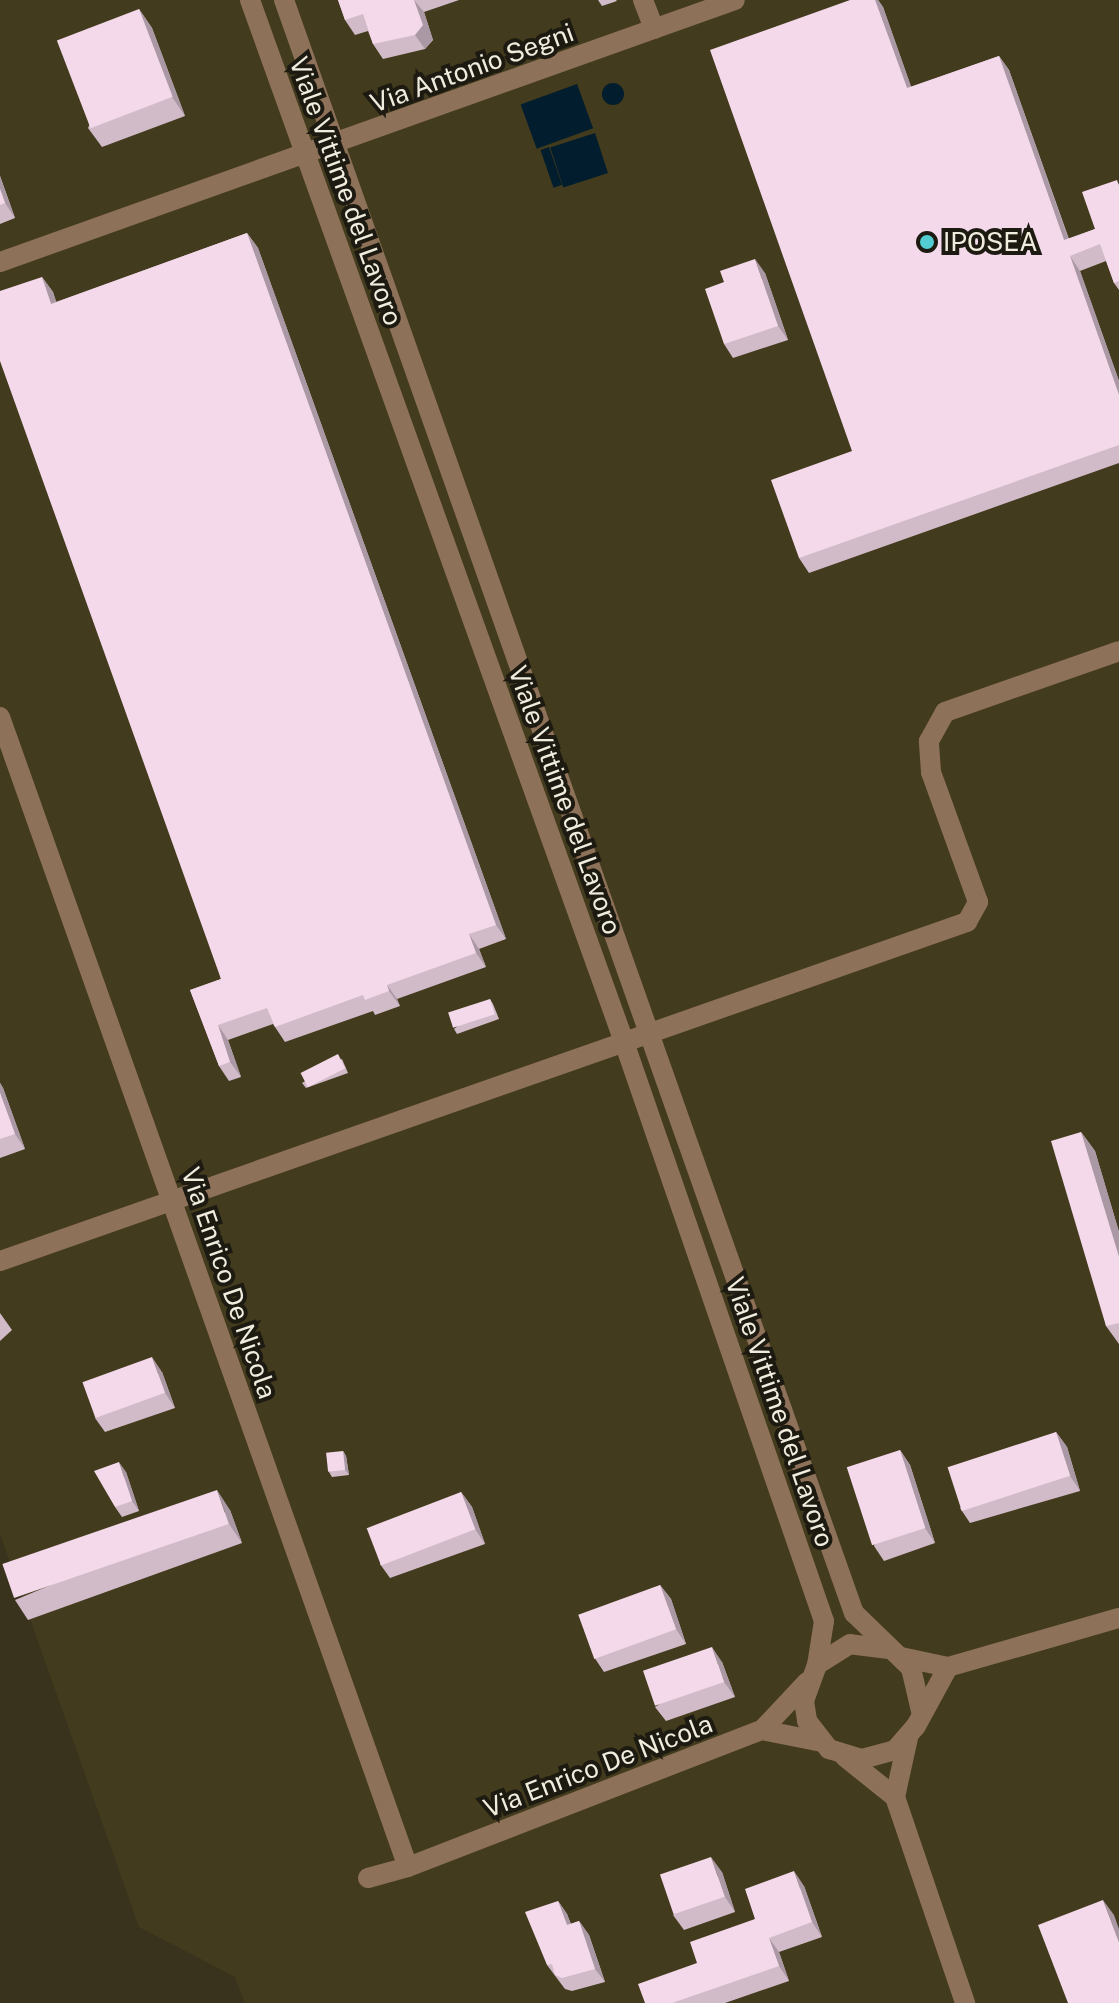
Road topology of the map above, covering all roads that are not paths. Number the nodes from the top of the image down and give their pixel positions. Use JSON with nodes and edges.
{"nodes":[{"id":1,"x":250,"y":0,"type":"edge"},
{"id":2,"x":284,"y":0,"type":"edge"},
{"id":3,"x":643,"y":0,"type":"edge"},
{"id":4,"x":735,"y":0,"type":"edge"},
{"id":5,"x":654,"y":29,"type":"junction"},
{"id":6,"x":335,"y":145,"type":"junction"},
{"id":7,"x":306,"y":156,"type":"junction"},
{"id":8,"x":0,"y":262,"type":"edge"},
{"id":9,"x":1119,"y":651,"type":"edge"},
{"id":10,"x":0,"y":717,"type":"edge"},
{"id":11,"x":651,"y":1033,"type":"junction"},
{"id":12,"x":623,"y":1039,"type":"junction"},
{"id":13,"x":173,"y":1201,"type":"junction"},
{"id":14,"x":0,"y":1261,"type":"edge"},
{"id":15,"x":1119,"y":1618,"type":"edge"},
{"id":16,"x":895,"y":1653,"type":"junction"},
{"id":17,"x":948,"y":1667,"type":"junction"},
{"id":18,"x":812,"y":1673,"type":"junction"},
{"id":19,"x":921,"y":1711,"type":"junction"},
{"id":20,"x":762,"y":1730,"type":"junction"},
{"id":21,"x":908,"y":1738,"type":"junction"},
{"id":22,"x":822,"y":1742,"type":"junction"},
{"id":23,"x":845,"y":1757,"type":"junction"},
{"id":24,"x":895,"y":1797,"type":"junction"},
{"id":25,"x":408,"y":1867,"type":"junction"},
{"id":26,"x":368,"y":1878,"type":"dead end"},
{"id":27,"x":965,"y":2003,"type":"edge"}],
"edges":[{"from":1,"to":7,"type":"street","name":"Viale Vittime del Lavoro"},
{"from":2,"to":6,"type":"street","name":"Viale Vittime del Lavoro"},
{"from":3,"to":5,"type":"street"},
{"from":4,"to":5,"type":"street","name":"Via Antonio Segni"},
{"from":5,"to":6,"type":"street","name":"Via Antonio Segni"},
{"from":6,"to":7,"type":"street","name":"Via Antonio Segni"},
{"from":6,"to":11,"type":"street","name":"Viale Vittime del Lavoro"},
{"from":7,"to":8,"type":"street","name":"Via Antonio Segni"},
{"from":7,"to":12,"type":"street","name":"Viale Vittime del Lavoro"},
{"from":9,"to":11,"type":"street"},
{"from":10,"to":13,"type":"street","name":"Via Enrico De Nicola"},
{"from":11,"to":12,"type":"street"},
{"from":11,"to":16,"type":"street","name":"Viale Vittime del Lavoro"},
{"from":12,"to":13,"type":"street"},
{"from":12,"to":18,"type":"street","name":"Viale Vittime del Lavoro"},
{"from":13,"to":14,"type":"street"},
{"from":13,"to":25,"type":"street","name":"Via Enrico De Nicola"},
{"from":15,"to":17,"type":"street"},
{"from":16,"to":17,"type":"street"},
{"from":16,"to":18,"type":"street"},
{"from":16,"to":19,"type":"street"},
{"from":17,"to":19,"type":"street"},
{"from":18,"to":20,"type":"street","name":"Via Enrico De Nicola"},
{"from":18,"to":22,"type":"street"},
{"from":19,"to":21,"type":"street"},
{"from":20,"to":22,"type":"street"},
{"from":20,"to":25,"type":"street","name":"Via Enrico De Nicola"},
{"from":21,"to":23,"type":"street"},
{"from":21,"to":24,"type":"street"},
{"from":22,"to":23,"type":"street"},
{"from":23,"to":24,"type":"street"},
{"from":24,"to":27,"type":"street"},
{"from":25,"to":26,"type":"street","name":"Via Enrico De Nicola"}]}
